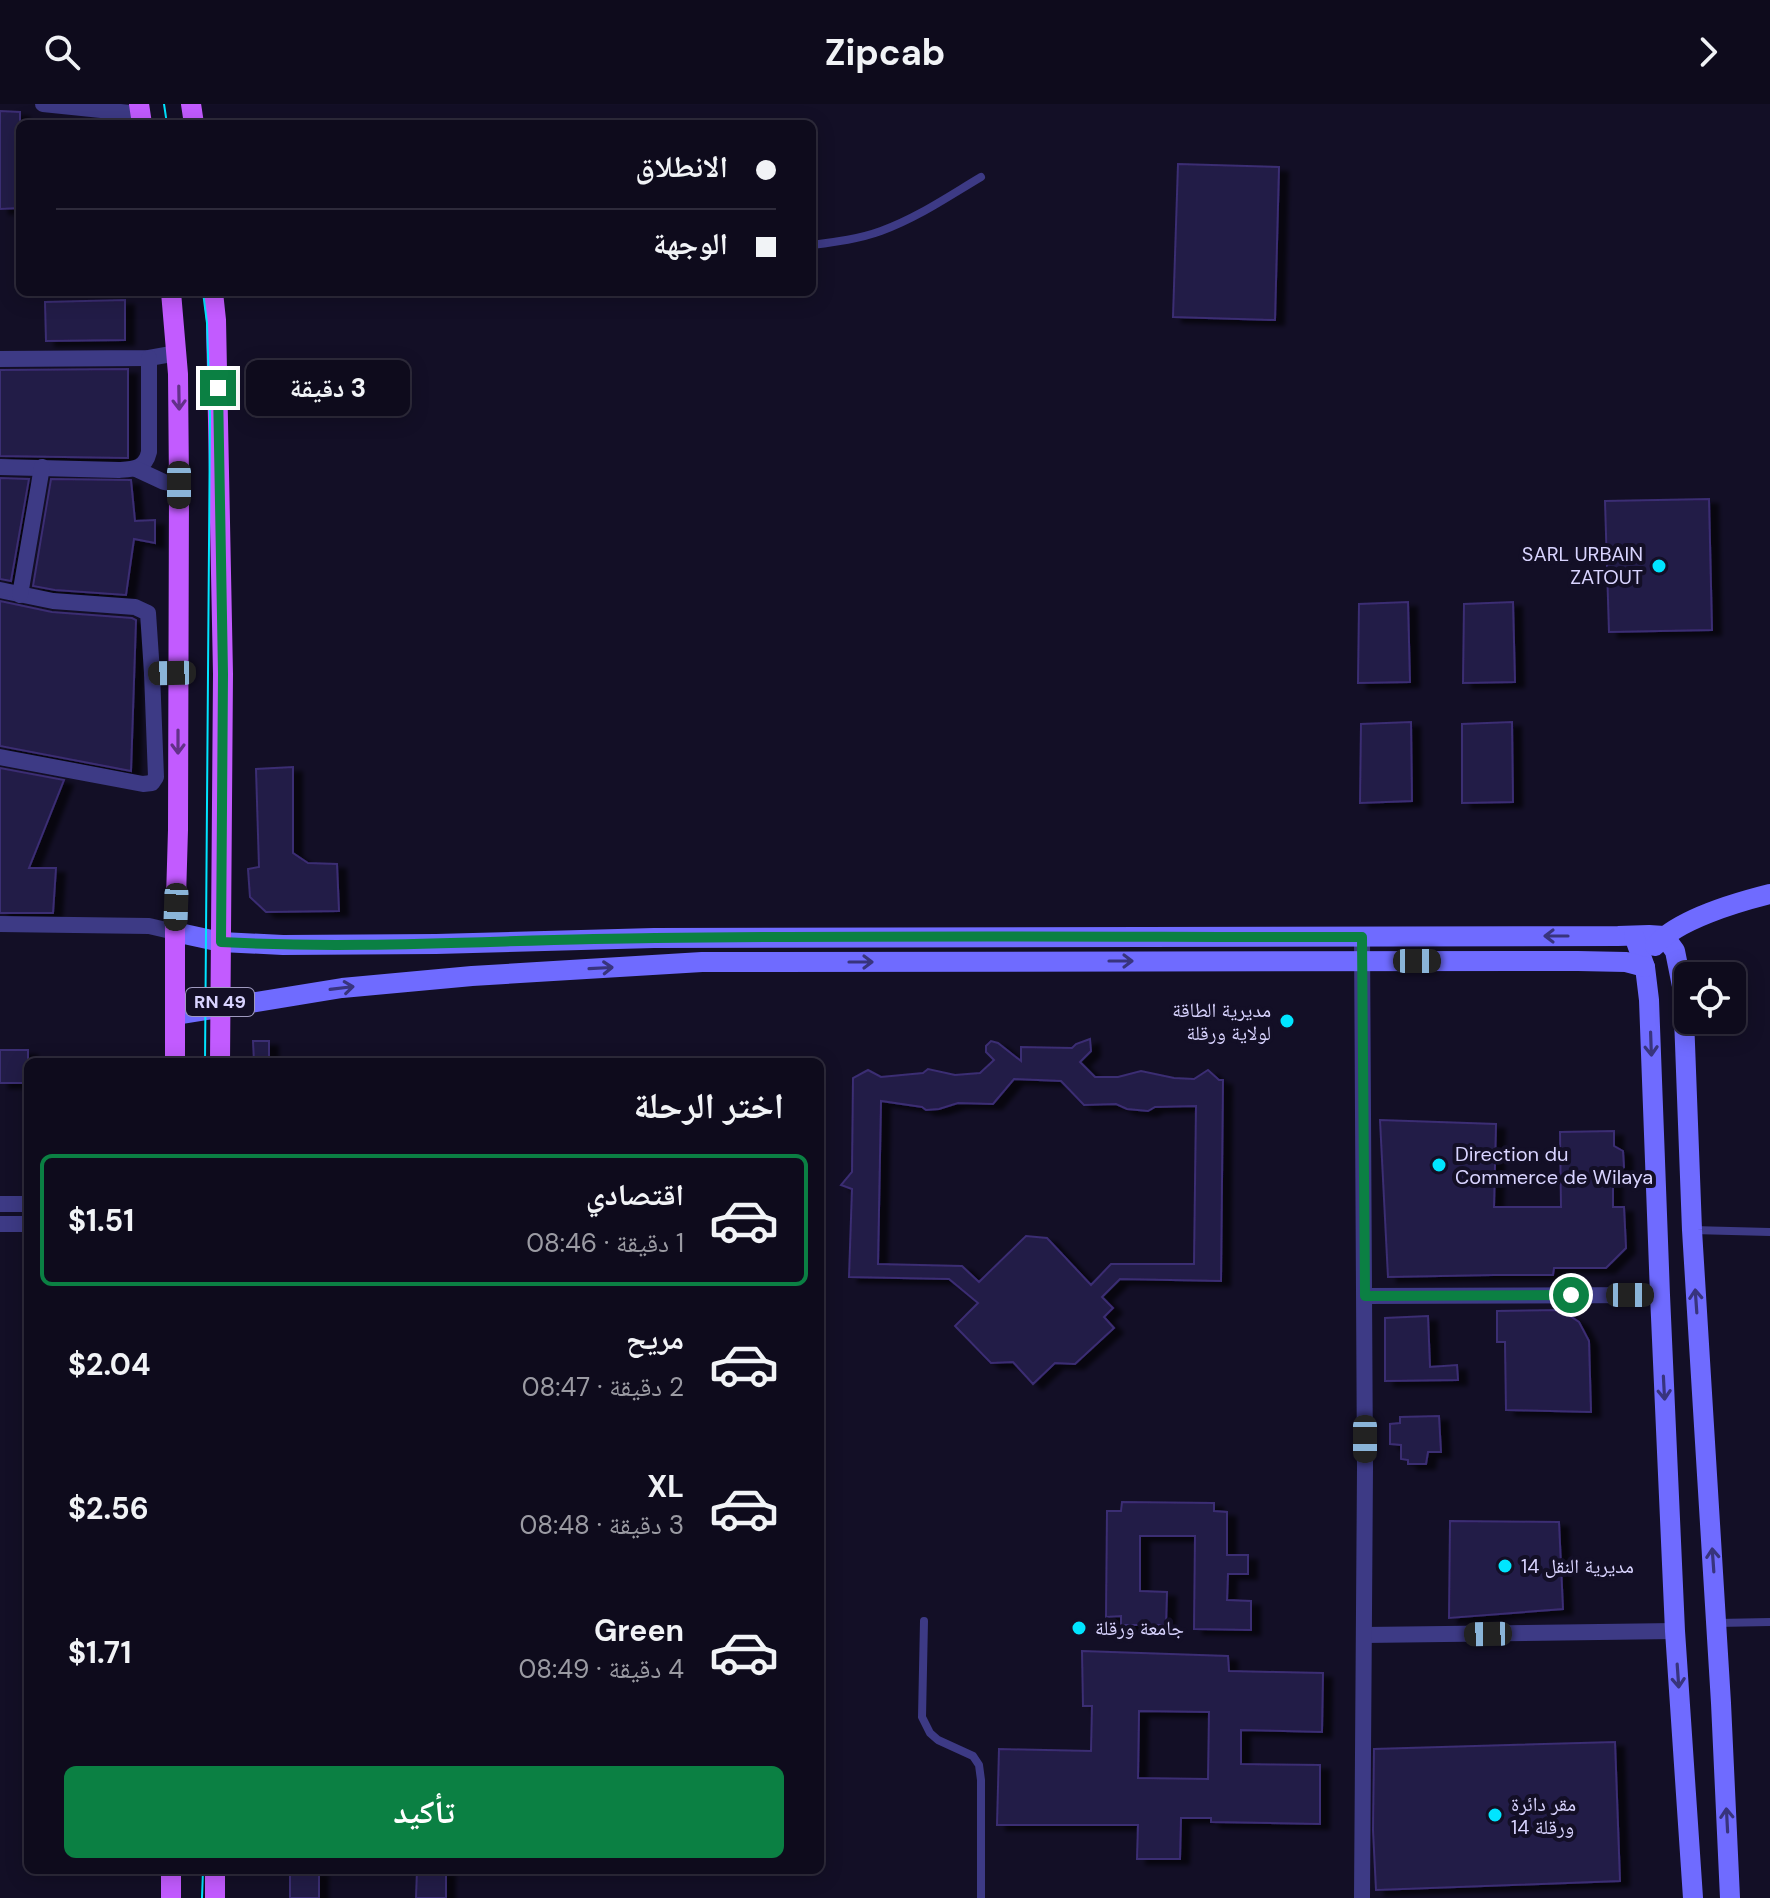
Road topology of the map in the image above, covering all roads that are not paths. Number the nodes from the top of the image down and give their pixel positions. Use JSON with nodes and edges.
{"nodes":[{"id":1,"x":43,"y":104,"type":"edge"},
{"id":2,"x":140,"y":114,"type":"edge"},
{"id":3,"x":981,"y":177,"type":"dead end"},
{"id":4,"x":816,"y":244,"type":"edge"},
{"id":5,"x":171,"y":296,"type":"edge"},
{"id":6,"x":213,"y":296,"type":"edge"},
{"id":7,"x":177,"y":353,"type":"junction"},
{"id":8,"x":149,"y":358,"type":"junction"},
{"id":9,"x":0,"y":359,"type":"edge"},
{"id":10,"x":0,"y":467,"type":"edge"},
{"id":11,"x":42,"y":467,"type":"junction"},
{"id":12,"x":136,"y":469,"type":"junction"},
{"id":13,"x":179,"y":485,"type":"junction"},
{"id":14,"x":0,"y":590,"type":"edge"},
{"id":15,"x":20,"y":595,"type":"junction"},
{"id":16,"x":152,"y":673,"type":"junction"},
{"id":17,"x":178,"y":673,"type":"junction"},
{"id":18,"x":0,"y":757,"type":"edge"},
{"id":19,"x":1770,"y":894,"type":"edge"},
{"id":20,"x":0,"y":924,"type":"edge"},
{"id":21,"x":175,"y":932,"type":"junction"},
{"id":22,"x":944,"y":936,"type":"junction"},
{"id":23,"x":1634,"y":936,"type":"junction"},
{"id":24,"x":1664,"y":936,"type":"junction"},
{"id":25,"x":777,"y":937,"type":"junction"},
{"id":26,"x":1362,"y":937,"type":"junction"},
{"id":27,"x":221,"y":942,"type":"junction"},
{"id":28,"x":944,"y":961,"type":"junction"},
{"id":29,"x":1362,"y":961,"type":"junction"},
{"id":30,"x":1616,"y":961,"type":"junction"},
{"id":31,"x":776,"y":962,"type":"junction"},
{"id":32,"x":1645,"y":967,"type":"junction"},
{"id":33,"x":1649,"y":1000,"type":"junction"},
{"id":34,"x":220,"y":1008,"type":"junction"},
{"id":35,"x":176,"y":1015,"type":"junction"},
{"id":36,"x":175,"y":1058,"type":"edge"},
{"id":37,"x":220,"y":1058,"type":"edge"},
{"id":38,"x":0,"y":1204,"type":"edge"},
{"id":39,"x":24,"y":1204,"type":"edge"},
{"id":40,"x":0,"y":1224,"type":"edge"},
{"id":41,"x":24,"y":1224,"type":"edge"},
{"id":42,"x":1692,"y":1230,"type":"junction"},
{"id":43,"x":1770,"y":1232,"type":"edge"},
{"id":44,"x":1660,"y":1295,"type":"junction"},
{"id":45,"x":1365,"y":1296,"type":"junction"},
{"id":46,"x":924,"y":1621,"type":"dead end"},
{"id":47,"x":1770,"y":1622,"type":"edge"},
{"id":48,"x":1717,"y":1623,"type":"junction"},
{"id":49,"x":1675,"y":1631,"type":"junction"},
{"id":50,"x":1364,"y":1635,"type":"junction"},
{"id":51,"x":171,"y":1874,"type":"edge"},
{"id":52,"x":215,"y":1874,"type":"edge"},
{"id":53,"x":171,"y":1898,"type":"edge"},
{"id":54,"x":215,"y":1898,"type":"edge"},
{"id":55,"x":981,"y":1898,"type":"edge"},
{"id":56,"x":1362,"y":1898,"type":"edge"},
{"id":57,"x":1693,"y":1898,"type":"edge"},
{"id":58,"x":1730,"y":1898,"type":"edge"}],
"edges":[{"from":1,"to":2,"type":"street"},
{"from":3,"to":4,"type":"lane"},
{"from":5,"to":7,"type":"main road","number":"RN 49"},
{"from":6,"to":27,"type":"main road","number":"RN 49"},
{"from":7,"to":8,"type":"street"},
{"from":7,"to":13,"type":"main road","number":"RN 49","one_way":true},
{"from":8,"to":9,"type":"street"},
{"from":8,"to":12,"type":"street"},
{"from":10,"to":11,"type":"street"},
{"from":11,"to":12,"type":"street"},
{"from":11,"to":15,"type":"street"},
{"from":12,"to":13,"type":"street"},
{"from":13,"to":17,"type":"main road","number":"RN 49"},
{"from":14,"to":15,"type":"street"},
{"from":15,"to":16,"type":"street"},
{"from":16,"to":17,"type":"street"},
{"from":16,"to":18,"type":"street"},
{"from":17,"to":21,"type":"main road","number":"RN 49","one_way":true},
{"from":19,"to":24,"type":"street"},
{"from":20,"to":21,"type":"street"},
{"from":21,"to":27,"type":"street"},
{"from":21,"to":35,"type":"main road","number":"RN 49"},
{"from":22,"to":25,"type":"street"},
{"from":22,"to":26,"type":"street"},
{"from":22,"to":28,"type":"street"},
{"from":23,"to":24,"type":"street"},
{"from":23,"to":26,"type":"street","one_way":true},
{"from":23,"to":32,"type":"street"},
{"from":24,"to":32,"type":"street"},
{"from":24,"to":42,"type":"street"},
{"from":25,"to":27,"type":"street"},
{"from":25,"to":31,"type":"street"},
{"from":26,"to":29,"type":"street"},
{"from":27,"to":34,"type":"main road","number":"RN 49"},
{"from":28,"to":29,"type":"street","one_way":true},
{"from":31,"to":28,"type":"street","one_way":true},
{"from":29,"to":30,"type":"street"},
{"from":29,"to":45,"type":"street"},
{"from":30,"to":32,"type":"street"},
{"from":30,"to":33,"type":"street"},
{"from":34,"to":31,"type":"street","one_way":true},
{"from":32,"to":33,"type":"street"},
{"from":33,"to":44,"type":"street","one_way":true},
{"from":34,"to":35,"type":"street"},
{"from":34,"to":37,"type":"main road","number":"RN 49"},
{"from":35,"to":36,"type":"main road","number":"RN 49"},
{"from":38,"to":39,"type":"street"},
{"from":40,"to":41,"type":"street"},
{"from":42,"to":43,"type":"lane"},
{"from":48,"to":42,"type":"street","one_way":true},
{"from":44,"to":45,"type":"street"},
{"from":44,"to":49,"type":"street","one_way":true},
{"from":45,"to":50,"type":"street"},
{"from":46,"to":55,"type":"lane"},
{"from":47,"to":48,"type":"lane"},
{"from":58,"to":48,"type":"street","one_way":true},
{"from":49,"to":50,"type":"street"},
{"from":49,"to":57,"type":"street","one_way":true},
{"from":50,"to":56,"type":"street"},
{"from":51,"to":53,"type":"main road"},
{"from":52,"to":54,"type":"main road"}]}
